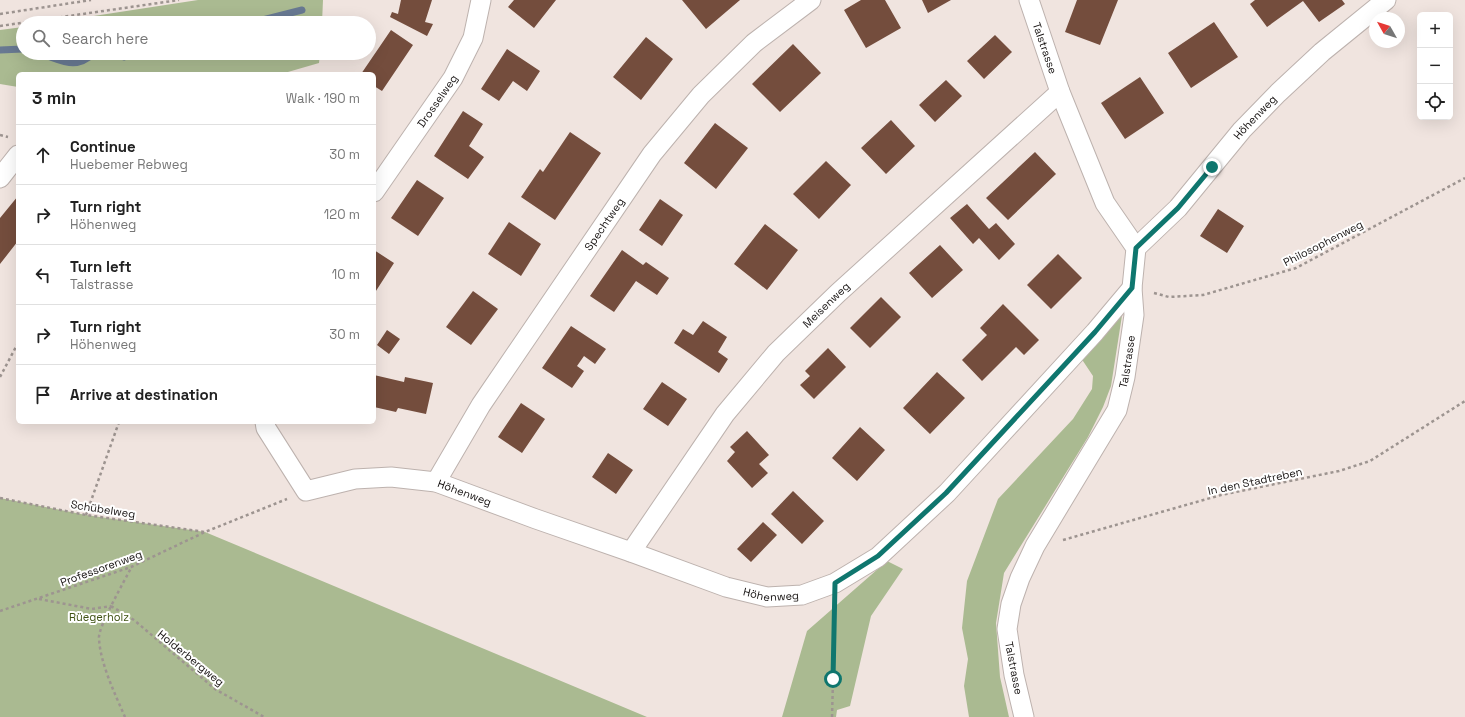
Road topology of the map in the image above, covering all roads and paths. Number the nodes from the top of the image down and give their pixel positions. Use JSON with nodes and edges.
{"nodes":[{"id":1,"x":91,"y":0,"type":"edge"},
{"id":2,"x":179,"y":0,"type":"edge"},
{"id":3,"x":481,"y":0,"type":"edge"},
{"id":4,"x":811,"y":0,"type":"edge"},
{"id":5,"x":1029,"y":0,"type":"edge"},
{"id":6,"x":1386,"y":0,"type":"edge"},
{"id":7,"x":0,"y":14,"type":"edge"},
{"id":8,"x":69,"y":16,"type":"edge"},
{"id":9,"x":16,"y":24,"type":"edge"},
{"id":10,"x":0,"y":26,"type":"edge"},
{"id":11,"x":1060,"y":92,"type":"junction"},
{"id":12,"x":16,"y":158,"type":"edge"},
{"id":13,"x":0,"y":178,"type":"edge"},
{"id":14,"x":1465,"y":178,"type":"edge"},
{"id":15,"x":376,"y":187,"type":"edge"},
{"id":16,"x":1136,"y":248,"type":"junction"},
{"id":17,"x":1132,"y":288,"type":"junction"},
{"id":18,"x":16,"y":346,"type":"edge"},
{"id":19,"x":0,"y":376,"type":"edge"},
{"id":20,"x":1465,"y":401,"type":"edge"},
{"id":21,"x":118,"y":424,"type":"edge"},
{"id":22,"x":265,"y":424,"type":"edge"},
{"id":23,"x":436,"y":482,"type":"junction"},
{"id":24,"x":0,"y":498,"type":"edge"},
{"id":25,"x":276,"y":504,"type":"dead end"},
{"id":26,"x":86,"y":515,"type":"junction"},
{"id":27,"x":205,"y":532,"type":"junction"},
{"id":28,"x":1035,"y":546,"type":"junction"},
{"id":29,"x":631,"y":552,"type":"junction"},
{"id":30,"x":131,"y":567,"type":"junction"},
{"id":31,"x":835,"y":583,"type":"junction"},
{"id":32,"x":37,"y":599,"type":"junction"},
{"id":33,"x":111,"y":606,"type":"junction"},
{"id":34,"x":0,"y":611,"type":"edge"},
{"id":35,"x":125,"y":717,"type":"edge"},
{"id":36,"x":264,"y":717,"type":"edge"},
{"id":37,"x":832,"y":717,"type":"edge"},
{"id":38,"x":1024,"y":717,"type":"edge"}],
"edges":[{"from":1,"to":7,"type":"path"},
{"from":2,"to":8,"type":"path"},
{"from":3,"to":15,"type":"street","name":"Drosselweg"},
{"from":4,"to":23,"type":"street","name":"Spechtweg"},
{"from":5,"to":11,"type":"street","name":"Talstrasse"},
{"from":6,"to":16,"type":"street","name":"Höhenweg"},
{"from":9,"to":10,"type":"path"},
{"from":11,"to":16,"type":"street","name":"Talstrasse"},
{"from":11,"to":29,"type":"street","name":"Meisenweg"},
{"from":12,"to":13,"type":"street"},
{"from":14,"to":17,"type":"path","name":"Philosophenweg"},
{"from":16,"to":17,"type":"street","name":"Talstrasse"},
{"from":17,"to":28,"type":"street","name":"Talstrasse"},
{"from":17,"to":31,"type":"street","name":"Höhenweg"},
{"from":18,"to":19,"type":"path"},
{"from":20,"to":28,"type":"path","name":"In den Stadtreben"},
{"from":21,"to":26,"type":"path"},
{"from":22,"to":23,"type":"street","name":"Höhenweg"},
{"from":23,"to":29,"type":"street","name":"Höhenweg"},
{"from":24,"to":26,"type":"path","name":"Schübelweg"},
{"from":25,"to":27,"type":"path"},
{"from":26,"to":27,"type":"path","name":"Schübelweg"},
{"from":27,"to":30,"type":"path","name":"Professorenweg"},
{"from":28,"to":38,"type":"street","name":"Talstrasse"},
{"from":29,"to":31,"type":"street","name":"Höhenweg"},
{"from":30,"to":32,"type":"path","name":"Professorenweg"},
{"from":30,"to":33,"type":"path"},
{"from":31,"to":37,"type":"path"},
{"from":32,"to":33,"type":"path"},
{"from":32,"to":34,"type":"path","name":"Professorenweg"},
{"from":33,"to":35,"type":"path"},
{"from":33,"to":36,"type":"path","name":"Holderbergweg"}]}
